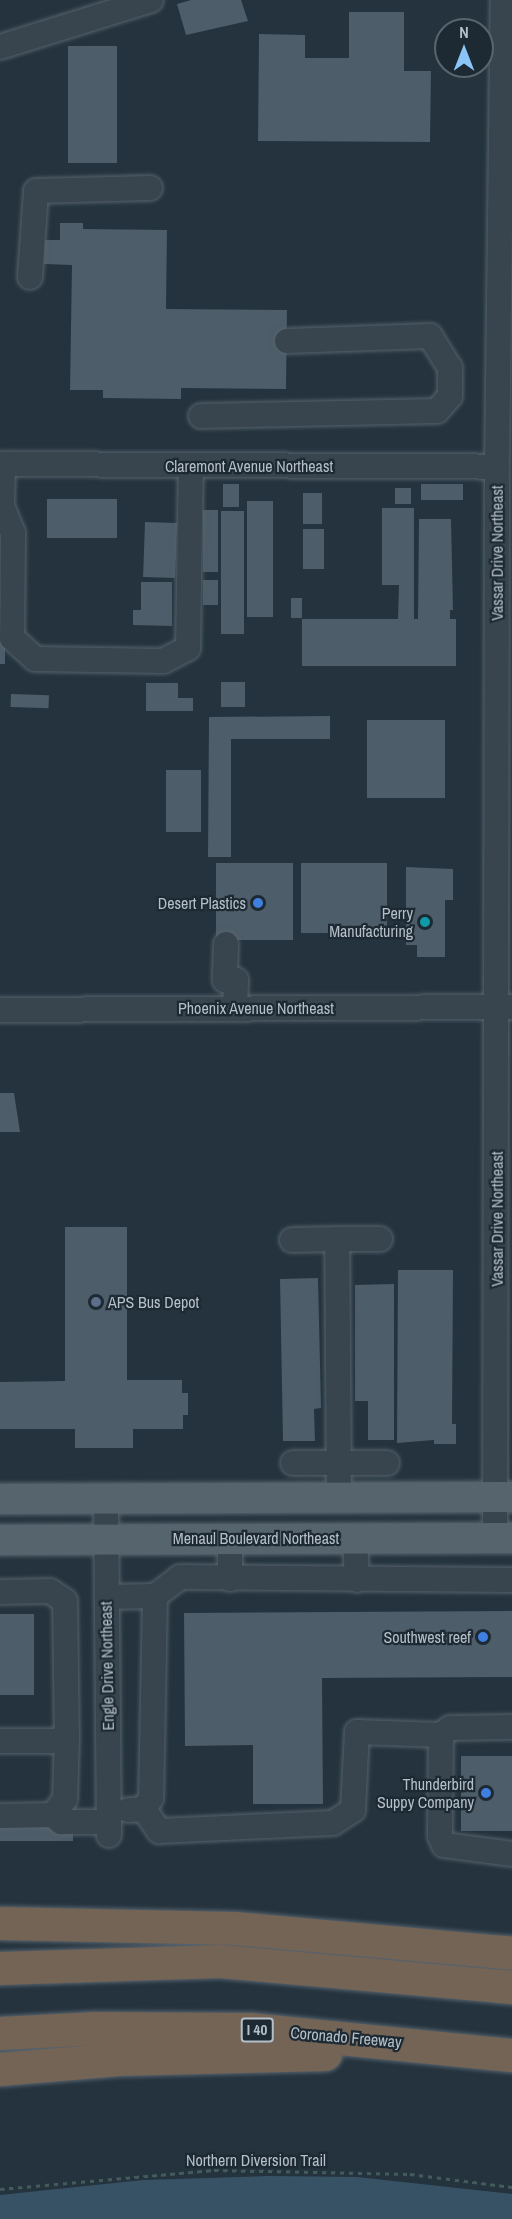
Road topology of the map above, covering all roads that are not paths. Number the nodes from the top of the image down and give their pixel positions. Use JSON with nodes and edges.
{"nodes":[{"id":1,"x":151,"y":0,"type":"edge"},
{"id":2,"x":503,"y":0,"type":"edge"},
{"id":3,"x":0,"y":47,"type":"edge"},
{"id":4,"x":507,"y":74,"type":"edge"},
{"id":5,"x":150,"y":188,"type":"dead end"},
{"id":6,"x":30,"y":277,"type":"dead end"},
{"id":7,"x":287,"y":341,"type":"dead end"},
{"id":8,"x":201,"y":416,"type":"dead end"},
{"id":9,"x":1,"y":464,"type":"edge"},
{"id":10,"x":191,"y":465,"type":"junction"},
{"id":11,"x":497,"y":467,"type":"junction"},
{"id":12,"x":226,"y":944,"type":"dead end"},
{"id":13,"x":505,"y":1007,"type":"edge"},
{"id":14,"x":235,"y":1009,"type":"junction"},
{"id":15,"x":0,"y":1010,"type":"edge"},
{"id":16,"x":505,"y":1198,"type":"edge"},
{"id":17,"x":337,"y":1239,"type":"junction"},
{"id":18,"x":380,"y":1239,"type":"dead end"},
{"id":19,"x":292,"y":1240,"type":"dead end"},
{"id":20,"x":339,"y":1462,"type":"junction"},
{"id":21,"x":387,"y":1462,"type":"dead end"},
{"id":22,"x":293,"y":1463,"type":"dead end"},
{"id":23,"x":339,"y":1497,"type":"junction"},
{"id":24,"x":504,"y":1497,"type":"edge"},
{"id":25,"x":106,"y":1498,"type":"junction"},
{"id":26,"x":0,"y":1499,"type":"edge"},
{"id":27,"x":230,"y":1538,"type":"junction"},
{"id":28,"x":355,"y":1538,"type":"junction"},
{"id":29,"x":504,"y":1538,"type":"edge"},
{"id":30,"x":106,"y":1539,"type":"junction"},
{"id":31,"x":0,"y":1540,"type":"edge"},
{"id":32,"x":230,"y":1579,"type":"junction"},
{"id":33,"x":357,"y":1580,"type":"junction"},
{"id":34,"x":512,"y":1580,"type":"edge"},
{"id":35,"x":0,"y":1592,"type":"edge"},
{"id":36,"x":155,"y":1596,"type":"junction"},
{"id":37,"x":107,"y":1597,"type":"junction"},
{"id":38,"x":512,"y":1727,"type":"edge"},
{"id":39,"x":441,"y":1735,"type":"junction"},
{"id":40,"x":67,"y":1736,"type":"junction"},
{"id":41,"x":0,"y":1741,"type":"edge"},
{"id":42,"x":144,"y":1809,"type":"junction"},
{"id":43,"x":52,"y":1815,"type":"junction"},
{"id":44,"x":0,"y":1816,"type":"edge"},
{"id":45,"x":109,"y":1823,"type":"junction"},
{"id":46,"x":512,"y":1854,"type":"edge"},
{"id":47,"x":0,"y":1923,"type":"edge"},
{"id":48,"x":512,"y":1953,"type":"edge"},
{"id":49,"x":0,"y":1968,"type":"edge"},
{"id":50,"x":512,"y":1987,"type":"edge"},
{"id":51,"x":0,"y":2033,"type":"edge"},
{"id":52,"x":468,"y":2048,"type":"junction"},
{"id":53,"x":512,"y":2055,"type":"edge"},
{"id":54,"x":0,"y":2069,"type":"edge"}],
"edges":[{"from":1,"to":3,"type":"street"},
{"from":2,"to":4,"type":"street","name":"Vassar Drive Northeast"},
{"from":4,"to":11,"type":"street","name":"Vassar Drive Northeast"},
{"from":5,"to":6,"type":"street"},
{"from":7,"to":8,"type":"street"},
{"from":9,"to":10,"type":"street","name":"Claremont Avenue Northeast"},
{"from":9,"to":10,"type":"street"},
{"from":10,"to":11,"type":"street","name":"Claremont Avenue Northeast"},
{"from":11,"to":13,"type":"street","name":"Vassar Drive Northeast"},
{"from":12,"to":14,"type":"street"},
{"from":13,"to":14,"type":"street","name":"Phoenix Avenue Northeast"},
{"from":13,"to":16,"type":"street","name":"Vassar Drive Northeast"},
{"from":14,"to":15,"type":"street","name":"Phoenix Avenue Northeast"},
{"from":16,"to":24,"type":"street","name":"Vassar Drive Northeast"},
{"from":17,"to":18,"type":"street"},
{"from":17,"to":19,"type":"street"},
{"from":17,"to":20,"type":"street"},
{"from":20,"to":21,"type":"street"},
{"from":20,"to":22,"type":"street"},
{"from":20,"to":23,"type":"street"},
{"from":23,"to":24,"type":"main road"},
{"from":23,"to":25,"type":"main road"},
{"from":24,"to":29,"type":"street","name":"Vassar Drive Northeast"},
{"from":25,"to":26,"type":"main road"},
{"from":25,"to":30,"type":"street","name":"Engle Drive Northeast"},
{"from":27,"to":28,"type":"main road","name":"Menaul Boulevard Northeast"},
{"from":27,"to":30,"type":"main road","name":"Menaul Boulevard Northeast"},
{"from":27,"to":32,"type":"street"},
{"from":28,"to":29,"type":"main road","name":"Menaul Boulevard Northeast"},
{"from":28,"to":33,"type":"street"},
{"from":30,"to":31,"type":"main road","name":"Menaul Boulevard Northeast"},
{"from":30,"to":37,"type":"street","name":"Engle Drive Northeast"},
{"from":32,"to":33,"type":"street"},
{"from":32,"to":36,"type":"street"},
{"from":33,"to":34,"type":"street"},
{"from":35,"to":40,"type":"street"},
{"from":36,"to":37,"type":"street"},
{"from":36,"to":42,"type":"street"},
{"from":37,"to":45,"type":"street","name":"Engle Drive Northeast"},
{"from":38,"to":39,"type":"street"},
{"from":39,"to":42,"type":"street"},
{"from":39,"to":46,"type":"street"},
{"from":40,"to":41,"type":"street"},
{"from":40,"to":43,"type":"street"},
{"from":42,"to":45,"type":"street"},
{"from":43,"to":44,"type":"street"},
{"from":43,"to":45,"type":"street"},
{"from":47,"to":48,"type":"highway"},
{"from":49,"to":50,"type":"highway"},
{"from":51,"to":52,"type":"highway","name":"Coronado Freeway","number":"I 40"},
{"from":52,"to":53,"type":"highway","name":"Coronado Freeway","number":"I 40"},
{"from":52,"to":54,"type":"highway"}]}
